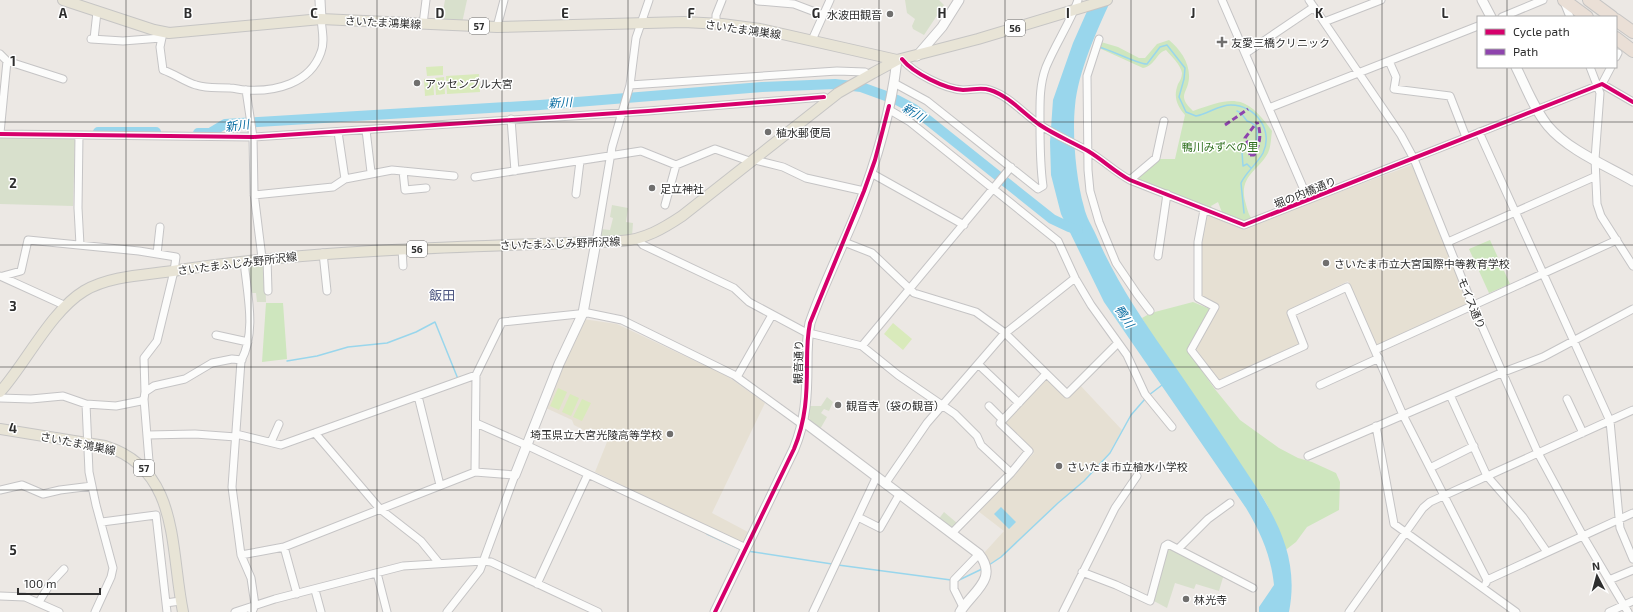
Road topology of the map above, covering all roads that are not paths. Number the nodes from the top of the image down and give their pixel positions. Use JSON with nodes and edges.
{"nodes":[{"id":1,"x":320,"y":0,"type":"edge"},
{"id":2,"x":426,"y":0,"type":"edge"},
{"id":3,"x":504,"y":0,"type":"edge"},
{"id":4,"x":649,"y":0,"type":"edge"},
{"id":5,"x":722,"y":0,"type":"edge"},
{"id":6,"x":830,"y":0,"type":"edge"},
{"id":7,"x":959,"y":0,"type":"edge"},
{"id":8,"x":1107,"y":0,"type":"edge"},
{"id":9,"x":1222,"y":0,"type":"edge"},
{"id":10,"x":1309,"y":0,"type":"edge"},
{"id":11,"x":1381,"y":0,"type":"edge"},
{"id":12,"x":1482,"y":0,"type":"edge"},
{"id":13,"x":1543,"y":0,"type":"edge"},
{"id":14,"x":1563,"y":0,"type":"edge"},
{"id":15,"x":1589,"y":0,"type":"edge"},
{"id":16,"x":68,"y":1,"type":"edge"},
{"id":17,"x":758,"y":2,"type":"dead end"},
{"id":18,"x":1079,"y":5,"type":"edge"},
{"id":19,"x":1314,"y":7,"type":"junction"},
{"id":20,"x":97,"y":12,"type":"junction"},
{"id":21,"x":823,"y":15,"type":"junction"},
{"id":22,"x":1490,"y":16,"type":"edge"},
{"id":23,"x":1504,"y":16,"type":"edge"},
{"id":24,"x":1570,"y":16,"type":"edge"},
{"id":25,"x":1586,"y":16,"type":"edge"},
{"id":26,"x":1611,"y":16,"type":"edge"},
{"id":27,"x":321,"y":19,"type":"junction"},
{"id":28,"x":1617,"y":21,"type":"edge"},
{"id":29,"x":1324,"y":22,"type":"junction"},
{"id":30,"x":641,"y":23,"type":"junction"},
{"id":31,"x":423,"y":24,"type":"junction"},
{"id":32,"x":716,"y":24,"type":"junction"},
{"id":33,"x":1477,"y":26,"type":"edge"},
{"id":34,"x":497,"y":27,"type":"junction"},
{"id":35,"x":1633,"y":30,"type":"edge"},
{"id":36,"x":162,"y":35,"type":"junction"},
{"id":37,"x":1099,"y":39,"type":"dead end"},
{"id":38,"x":1617,"y":39,"type":"edge"},
{"id":39,"x":812,"y":40,"type":"junction"},
{"id":40,"x":1633,"y":51,"type":"edge"},
{"id":41,"x":1246,"y":52,"type":"junction"},
{"id":42,"x":0,"y":54,"type":"edge"},
{"id":43,"x":917,"y":56,"type":"junction"},
{"id":44,"x":900,"y":60,"type":"junction"},
{"id":45,"x":7,"y":61,"type":"junction"},
{"id":46,"x":1389,"y":61,"type":"junction"},
{"id":47,"x":1516,"y":68,"type":"edge"},
{"id":48,"x":1591,"y":68,"type":"edge"},
{"id":49,"x":1610,"y":68,"type":"edge"},
{"id":50,"x":1358,"y":73,"type":"junction"},
{"id":51,"x":863,"y":76,"type":"junction"},
{"id":52,"x":63,"y":79,"type":"dead end"},
{"id":53,"x":630,"y":85,"type":"junction"},
{"id":54,"x":1600,"y":85,"type":"junction"},
{"id":55,"x":893,"y":86,"type":"junction"},
{"id":56,"x":246,"y":90,"type":"junction"},
{"id":57,"x":824,"y":97,"type":"dead end"},
{"id":58,"x":1633,"y":102,"type":"edge"},
{"id":59,"x":888,"y":107,"type":"junction"},
{"id":60,"x":1269,"y":108,"type":"junction"},
{"id":61,"x":1537,"y":109,"type":"junction"},
{"id":62,"x":621,"y":112,"type":"junction"},
{"id":63,"x":511,"y":119,"type":"junction"},
{"id":64,"x":1164,"y":121,"type":"dead end"},
{"id":65,"x":1041,"y":126,"type":"junction"},
{"id":66,"x":366,"y":130,"type":"junction"},
{"id":67,"x":338,"y":132,"type":"junction"},
{"id":68,"x":1479,"y":132,"type":"junction"},
{"id":69,"x":0,"y":133,"type":"edge"},
{"id":70,"x":79,"y":135,"type":"junction"},
{"id":71,"x":253,"y":136,"type":"junction"},
{"id":72,"x":1466,"y":137,"type":"junction"},
{"id":73,"x":1086,"y":150,"type":"junction"},
{"id":74,"x":610,"y":156,"type":"junction"},
{"id":75,"x":1414,"y":159,"type":"junction"},
{"id":76,"x":1595,"y":159,"type":"junction"},
{"id":77,"x":580,"y":161,"type":"junction"},
{"id":78,"x":753,"y":161,"type":"junction"},
{"id":79,"x":676,"y":165,"type":"junction"},
{"id":80,"x":1010,"y":168,"type":"junction"},
{"id":81,"x":403,"y":170,"type":"junction"},
{"id":82,"x":371,"y":172,"type":"junction"},
{"id":83,"x":515,"y":172,"type":"junction"},
{"id":84,"x":871,"y":173,"type":"junction"},
{"id":85,"x":454,"y":176,"type":"dead end"},
{"id":86,"x":475,"y":177,"type":"dead end"},
{"id":87,"x":1594,"y":177,"type":"junction"},
{"id":88,"x":345,"y":179,"type":"junction"},
{"id":89,"x":1130,"y":180,"type":"junction"},
{"id":90,"x":1633,"y":181,"type":"edge"},
{"id":91,"x":426,"y":188,"type":"dead end"},
{"id":92,"x":995,"y":188,"type":"junction"},
{"id":93,"x":864,"y":191,"type":"junction"},
{"id":94,"x":576,"y":194,"type":"dead end"},
{"id":95,"x":1167,"y":194,"type":"junction"},
{"id":96,"x":254,"y":195,"type":"junction"},
{"id":97,"x":1308,"y":199,"type":"junction"},
{"id":98,"x":665,"y":205,"type":"dead end"},
{"id":99,"x":1204,"y":210,"type":"junction"},
{"id":100,"x":1516,"y":212,"type":"junction"},
{"id":101,"x":964,"y":225,"type":"junction"},
{"id":102,"x":160,"y":227,"type":"dead end"},
{"id":103,"x":638,"y":239,"type":"junction"},
{"id":104,"x":1617,"y":240,"type":"junction"},
{"id":105,"x":596,"y":242,"type":"junction"},
{"id":106,"x":844,"y":242,"type":"junction"},
{"id":107,"x":1448,"y":242,"type":"junction"},
{"id":108,"x":80,"y":245,"type":"junction"},
{"id":109,"x":402,"y":249,"type":"junction"},
{"id":110,"x":322,"y":253,"type":"junction"},
{"id":111,"x":157,"y":254,"type":"junction"},
{"id":112,"x":1158,"y":256,"type":"dead end"},
{"id":113,"x":264,"y":258,"type":"junction"},
{"id":114,"x":244,"y":261,"type":"junction"},
{"id":115,"x":403,"y":266,"type":"dead end"},
{"id":116,"x":1633,"y":266,"type":"edge"},
{"id":117,"x":174,"y":271,"type":"junction"},
{"id":118,"x":1543,"y":274,"type":"junction"},
{"id":119,"x":1,"y":276,"type":"edge"},
{"id":120,"x":1075,"y":278,"type":"junction"},
{"id":121,"x":911,"y":289,"type":"junction"},
{"id":122,"x":268,"y":291,"type":"dead end"},
{"id":123,"x":326,"y":291,"type":"dead end"},
{"id":124,"x":66,"y":306,"type":"junction"},
{"id":125,"x":1472,"y":306,"type":"junction"},
{"id":126,"x":1633,"y":309,"type":"edge"},
{"id":127,"x":1150,"y":311,"type":"dead end"},
{"id":128,"x":583,"y":313,"type":"junction"},
{"id":129,"x":772,"y":315,"type":"junction"},
{"id":130,"x":808,"y":332,"type":"junction"},
{"id":131,"x":1005,"y":333,"type":"junction"},
{"id":132,"x":216,"y":334,"type":"dead end"},
{"id":133,"x":248,"y":342,"type":"junction"},
{"id":134,"x":1574,"y":342,"type":"junction"},
{"id":135,"x":1118,"y":343,"type":"junction"},
{"id":136,"x":862,"y":346,"type":"junction"},
{"id":137,"x":1375,"y":350,"type":"junction"},
{"id":138,"x":1379,"y":358,"type":"junction"},
{"id":139,"x":242,"y":360,"type":"junction"},
{"id":140,"x":978,"y":364,"type":"junction"},
{"id":141,"x":1501,"y":373,"type":"junction"},
{"id":142,"x":1046,"y":374,"type":"junction"},
{"id":143,"x":476,"y":375,"type":"junction"},
{"id":144,"x":737,"y":377,"type":"junction"},
{"id":145,"x":1320,"y":384,"type":"dead end"},
{"id":146,"x":0,"y":392,"type":"edge"},
{"id":147,"x":1450,"y":394,"type":"junction"},
{"id":148,"x":145,"y":395,"type":"junction"},
{"id":149,"x":418,"y":396,"type":"junction"},
{"id":150,"x":0,"y":398,"type":"edge"},
{"id":151,"x":1567,"y":399,"type":"dead end"},
{"id":152,"x":1019,"y":403,"type":"junction"},
{"id":153,"x":86,"y":404,"type":"junction"},
{"id":154,"x":942,"y":404,"type":"junction"},
{"id":155,"x":989,"y":406,"type":"dead end"},
{"id":156,"x":1633,"y":410,"type":"edge"},
{"id":157,"x":1404,"y":414,"type":"junction"},
{"id":158,"x":1003,"y":420,"type":"junction"},
{"id":159,"x":1610,"y":421,"type":"junction"},
{"id":160,"x":476,"y":423,"type":"junction"},
{"id":161,"x":279,"y":424,"type":"dead end"},
{"id":162,"x":804,"y":424,"type":"junction"},
{"id":163,"x":1376,"y":426,"type":"junction"},
{"id":164,"x":1172,"y":427,"type":"dead end"},
{"id":165,"x":0,"y":429,"type":"edge"},
{"id":166,"x":314,"y":433,"type":"junction"},
{"id":167,"x":1582,"y":433,"type":"junction"},
{"id":168,"x":148,"y":435,"type":"junction"},
{"id":169,"x":236,"y":435,"type":"junction"},
{"id":170,"x":271,"y":442,"type":"junction"},
{"id":171,"x":88,"y":443,"type":"junction"},
{"id":172,"x":526,"y":444,"type":"junction"},
{"id":173,"x":1474,"y":446,"type":"junction"},
{"id":174,"x":1538,"y":453,"type":"junction"},
{"id":175,"x":1308,"y":456,"type":"dead end"},
{"id":176,"x":1430,"y":468,"type":"junction"},
{"id":177,"x":146,"y":470,"type":"junction"},
{"id":178,"x":474,"y":472,"type":"junction"},
{"id":179,"x":1011,"y":473,"type":"junction"},
{"id":180,"x":588,"y":474,"type":"junction"},
{"id":181,"x":515,"y":475,"type":"junction"},
{"id":182,"x":1137,"y":476,"type":"dead end"},
{"id":183,"x":1488,"y":476,"type":"junction"},
{"id":184,"x":876,"y":478,"type":"junction"},
{"id":185,"x":885,"y":484,"type":"junction"},
{"id":186,"x":440,"y":485,"type":"junction"},
{"id":187,"x":92,"y":486,"type":"junction"},
{"id":188,"x":0,"y":490,"type":"edge"},
{"id":189,"x":899,"y":496,"type":"junction"},
{"id":190,"x":1444,"y":496,"type":"junction"},
{"id":191,"x":1230,"y":503,"type":"dead end"},
{"id":192,"x":380,"y":508,"type":"junction"},
{"id":193,"x":1633,"y":513,"type":"edge"},
{"id":194,"x":858,"y":517,"type":"junction"},
{"id":195,"x":1620,"y":519,"type":"junction"},
{"id":196,"x":102,"y":522,"type":"junction"},
{"id":197,"x":1406,"y":532,"type":"junction"},
{"id":198,"x":952,"y":534,"type":"junction"},
{"id":199,"x":1583,"y":536,"type":"junction"},
{"id":200,"x":284,"y":547,"type":"junction"},
{"id":201,"x":746,"y":548,"type":"junction"},
{"id":202,"x":1178,"y":549,"type":"junction"},
{"id":203,"x":1547,"y":552,"type":"junction"},
{"id":204,"x":979,"y":554,"type":"junction"},
{"id":205,"x":241,"y":555,"type":"junction"},
{"id":206,"x":1633,"y":559,"type":"edge"},
{"id":207,"x":483,"y":561,"type":"junction"},
{"id":208,"x":438,"y":563,"type":"junction"},
{"id":209,"x":64,"y":569,"type":"dead end"},
{"id":210,"x":1633,"y":570,"type":"edge"},
{"id":211,"x":1082,"y":572,"type":"junction"},
{"id":212,"x":377,"y":573,"type":"junction"},
{"id":213,"x":1487,"y":580,"type":"junction"},
{"id":214,"x":1609,"y":580,"type":"junction"},
{"id":215,"x":537,"y":584,"type":"junction"},
{"id":216,"x":1253,"y":588,"type":"dead end"},
{"id":217,"x":1483,"y":589,"type":"junction"},
{"id":218,"x":315,"y":590,"type":"junction"},
{"id":219,"x":297,"y":594,"type":"junction"},
{"id":220,"x":0,"y":596,"type":"edge"},
{"id":221,"x":180,"y":601,"type":"junction"},
{"id":222,"x":1633,"y":601,"type":"edge"},
{"id":223,"x":39,"y":602,"type":"junction"},
{"id":224,"x":166,"y":603,"type":"junction"},
{"id":225,"x":1624,"y":605,"type":"junction"},
{"id":226,"x":254,"y":609,"type":"edge"},
{"id":227,"x":962,"y":610,"type":"edge"},
{"id":228,"x":59,"y":612,"type":"edge"},
{"id":229,"x":95,"y":612,"type":"edge"},
{"id":230,"x":167,"y":612,"type":"edge"},
{"id":231,"x":183,"y":612,"type":"edge"},
{"id":232,"x":235,"y":612,"type":"edge"},
{"id":233,"x":321,"y":612,"type":"edge"},
{"id":234,"x":387,"y":612,"type":"edge"},
{"id":235,"x":447,"y":612,"type":"edge"},
{"id":236,"x":598,"y":612,"type":"edge"},
{"id":237,"x":715,"y":612,"type":"edge"},
{"id":238,"x":812,"y":612,"type":"edge"},
{"id":239,"x":1063,"y":612,"type":"edge"},
{"id":240,"x":1349,"y":612,"type":"edge"},
{"id":241,"x":1516,"y":612,"type":"edge"},
{"id":242,"x":1609,"y":612,"type":"edge"},
{"id":243,"x":1628,"y":612,"type":"edge"}],
"edges":[{"from":1,"to":27,"type":"street"},
{"from":2,"to":31,"type":"street"},
{"from":3,"to":34,"type":"street"},
{"from":4,"to":30,"type":"street"},
{"from":5,"to":32,"type":"street"},
{"from":6,"to":21,"type":"street"},
{"from":7,"to":43,"type":"street"},
{"from":8,"to":18,"type":"main road","name":"さいたまふじみ野所沢線","number":"56"},
{"from":9,"to":41,"type":"street"},
{"from":10,"to":19,"type":"street","name":"モイス通り"},
{"from":11,"to":29,"type":"street"},
{"from":12,"to":22,"type":"street"},
{"from":13,"to":23,"type":"street"},
{"from":14,"to":24,"type":"street"},
{"from":14,"to":25,"type":"highway"},
{"from":15,"to":26,"type":"highway"},
{"from":16,"to":20,"type":"main road","name":"さいたま鴻巣線","number":"57"},
{"from":17,"to":21,"type":"street"},
{"from":18,"to":43,"type":"main road","name":"さいたまふじみ野所沢線","number":"56"},
{"from":18,"to":65,"type":"street"},
{"from":19,"to":29,"type":"street","name":"モイス通り"},
{"from":19,"to":41,"type":"street"},
{"from":20,"to":36,"type":"main road","name":"さいたま鴻巣線","number":"57"},
{"from":20,"to":36,"type":"street"},
{"from":21,"to":39,"type":"street"},
{"from":27,"to":31,"type":"main road","name":"さいたま鴻巣線","number":"57"},
{"from":27,"to":36,"type":"main road","name":"さいたま鴻巣線","number":"57"},
{"from":27,"to":56,"type":"street"},
{"from":28,"to":35,"type":"highway"},
{"from":29,"to":50,"type":"street","name":"モイス通り"},
{"from":30,"to":32,"type":"main road","name":"さいたま鴻巣線","number":"57"},
{"from":30,"to":34,"type":"main road","name":"さいたま鴻巣線","number":"57"},
{"from":30,"to":53,"type":"street"},
{"from":31,"to":34,"type":"main road","name":"さいたま鴻巣線","number":"57"},
{"from":32,"to":39,"type":"main road","name":"さいたま鴻巣線","number":"57"},
{"from":33,"to":46,"type":"street"},
{"from":36,"to":56,"type":"street"},
{"from":37,"to":73,"type":"street"},
{"from":38,"to":40,"type":"highway"},
{"from":39,"to":44,"type":"main road","name":"さいたま鴻巣線","number":"57"},
{"from":41,"to":60,"type":"street"},
{"from":42,"to":45,"type":"street"},
{"from":43,"to":44,"type":"main road","name":"さいたまふじみ野所沢線","number":"56"},
{"from":44,"to":51,"type":"main road","name":"さいたまふじみ野所沢線","number":"56"},
{"from":44,"to":55,"type":"street","name":"観音通り"},
{"from":44,"to":65,"type":"street"},
{"from":45,"to":52,"type":"street"},
{"from":45,"to":69,"type":"street"},
{"from":46,"to":50,"type":"street"},
{"from":46,"to":72,"type":"street"},
{"from":47,"to":61,"type":"street"},
{"from":48,"to":54,"type":"street"},
{"from":49,"to":54,"type":"street"},
{"from":50,"to":60,"type":"street"},
{"from":50,"to":75,"type":"street","name":"モイス通り"},
{"from":51,"to":53,"type":"street"},
{"from":51,"to":78,"type":"main road","name":"さいたまふじみ野所沢線","number":"56"},
{"from":53,"to":62,"type":"street"},
{"from":54,"to":58,"type":"street"},
{"from":54,"to":61,"type":"street","name":"堀の内橋通り"},
{"from":54,"to":76,"type":"street"},
{"from":55,"to":59,"type":"street","name":"観音通り"},
{"from":55,"to":80,"type":"street"},
{"from":56,"to":71,"type":"street"},
{"from":57,"to":62,"type":"street"},
{"from":59,"to":84,"type":"street","name":"観音通り"},
{"from":59,"to":92,"type":"street"},
{"from":60,"to":97,"type":"street"},
{"from":61,"to":68,"type":"street","name":"堀の内橋通り"},
{"from":61,"to":76,"type":"street"},
{"from":62,"to":63,"type":"street"},
{"from":62,"to":74,"type":"street"},
{"from":63,"to":66,"type":"street"},
{"from":63,"to":83,"type":"street"},
{"from":64,"to":89,"type":"street"},
{"from":65,"to":73,"type":"street","name":"堀の内橋通り"},
{"from":65,"to":80,"type":"street"},
{"from":66,"to":67,"type":"street"},
{"from":66,"to":82,"type":"street"},
{"from":67,"to":71,"type":"street"},
{"from":67,"to":88,"type":"street"},
{"from":68,"to":72,"type":"street","name":"堀の内橋通り"},
{"from":68,"to":100,"type":"street"},
{"from":69,"to":70,"type":"street"},
{"from":70,"to":71,"type":"street"},
{"from":70,"to":108,"type":"street"},
{"from":71,"to":96,"type":"street"},
{"from":72,"to":75,"type":"street","name":"堀の内橋通り"},
{"from":73,"to":89,"type":"street","name":"堀の内橋通り"},
{"from":73,"to":127,"type":"street"},
{"from":74,"to":77,"type":"street"},
{"from":74,"to":79,"type":"street"},
{"from":74,"to":105,"type":"street"},
{"from":75,"to":97,"type":"street","name":"堀の内橋通り"},
{"from":75,"to":107,"type":"street","name":"モイス通り"},
{"from":76,"to":87,"type":"street"},
{"from":76,"to":90,"type":"street"},
{"from":77,"to":83,"type":"street"},
{"from":77,"to":94,"type":"street"},
{"from":78,"to":79,"type":"street"},
{"from":78,"to":93,"type":"street"},
{"from":78,"to":103,"type":"main road","name":"さいたまふじみ野所沢線","number":"56"},
{"from":79,"to":98,"type":"street"},
{"from":80,"to":92,"type":"street"},
{"from":81,"to":82,"type":"street"},
{"from":81,"to":85,"type":"street"},
{"from":81,"to":91,"type":"street"},
{"from":82,"to":88,"type":"street"},
{"from":83,"to":86,"type":"street"},
{"from":84,"to":93,"type":"street","name":"観音通り"},
{"from":84,"to":101,"type":"street"},
{"from":87,"to":100,"type":"street"},
{"from":87,"to":104,"type":"street"},
{"from":88,"to":96,"type":"street"},
{"from":89,"to":95,"type":"street","name":"堀の内橋通り"},
{"from":92,"to":101,"type":"street"},
{"from":92,"to":120,"type":"street"},
{"from":93,"to":106,"type":"street","name":"観音通り"},
{"from":95,"to":99,"type":"street","name":"堀の内橋通り"},
{"from":95,"to":112,"type":"street"},
{"from":96,"to":113,"type":"street"},
{"from":97,"to":99,"type":"street","name":"堀の内橋通り"},
{"from":99,"to":137,"type":"street"},
{"from":100,"to":107,"type":"street"},
{"from":100,"to":118,"type":"street"},
{"from":101,"to":121,"type":"street"},
{"from":102,"to":111,"type":"street"},
{"from":103,"to":105,"type":"main road","name":"さいたまふじみ野所沢線","number":"56"},
{"from":103,"to":129,"type":"street"},
{"from":104,"to":116,"type":"street"},
{"from":104,"to":118,"type":"street"},
{"from":105,"to":109,"type":"main road","name":"さいたまふじみ野所沢線","number":"56"},
{"from":105,"to":128,"type":"street"},
{"from":106,"to":121,"type":"street"},
{"from":106,"to":130,"type":"street","name":"観音通り"},
{"from":107,"to":125,"type":"street","name":"モイス通り"},
{"from":108,"to":111,"type":"street"},
{"from":108,"to":119,"type":"street"},
{"from":109,"to":110,"type":"main road","name":"さいたまふじみ野所沢線","number":"56"},
{"from":109,"to":115,"type":"street"},
{"from":110,"to":113,"type":"main road","name":"さいたまふじみ野所沢線","number":"56"},
{"from":110,"to":123,"type":"street"},
{"from":111,"to":117,"type":"street"},
{"from":113,"to":114,"type":"main road","name":"さいたまふじみ野所沢線","number":"56"},
{"from":113,"to":122,"type":"street"},
{"from":114,"to":117,"type":"main road","name":"さいたまふじみ野所沢線","number":"56"},
{"from":114,"to":133,"type":"street"},
{"from":117,"to":124,"type":"main road","name":"さいたまふじみ野所沢線","number":"56"},
{"from":117,"to":148,"type":"street"},
{"from":118,"to":125,"type":"street"},
{"from":118,"to":134,"type":"street"},
{"from":119,"to":124,"type":"street"},
{"from":120,"to":131,"type":"street"},
{"from":120,"to":135,"type":"street"},
{"from":121,"to":131,"type":"street"},
{"from":121,"to":136,"type":"street"},
{"from":124,"to":146,"type":"main road","name":"さいたまふじみ野所沢線","number":"56"},
{"from":125,"to":137,"type":"street"},
{"from":125,"to":141,"type":"street","name":"モイス通り"},
{"from":126,"to":134,"type":"street"},
{"from":128,"to":143,"type":"street"},
{"from":128,"to":144,"type":"street"},
{"from":128,"to":172,"type":"street"},
{"from":129,"to":130,"type":"street"},
{"from":129,"to":144,"type":"street"},
{"from":130,"to":136,"type":"street"},
{"from":130,"to":162,"type":"street","name":"観音通り"},
{"from":131,"to":140,"type":"street"},
{"from":131,"to":142,"type":"street"},
{"from":132,"to":133,"type":"street"},
{"from":133,"to":139,"type":"street"},
{"from":134,"to":141,"type":"street"},
{"from":134,"to":159,"type":"street"},
{"from":135,"to":142,"type":"street"},
{"from":135,"to":164,"type":"street"},
{"from":136,"to":154,"type":"street"},
{"from":137,"to":138,"type":"street"},
{"from":138,"to":145,"type":"street"},
{"from":138,"to":157,"type":"street"},
{"from":139,"to":148,"type":"street"},
{"from":139,"to":169,"type":"street"},
{"from":140,"to":152,"type":"street"},
{"from":140,"to":154,"type":"street"},
{"from":141,"to":147,"type":"street"},
{"from":141,"to":174,"type":"street","name":"モイス通り"},
{"from":142,"to":152,"type":"street"},
{"from":143,"to":149,"type":"street"},
{"from":143,"to":160,"type":"street"},
{"from":144,"to":162,"type":"street"},
{"from":147,"to":157,"type":"street"},
{"from":147,"to":173,"type":"street"},
{"from":148,"to":153,"type":"street"},
{"from":148,"to":168,"type":"street"},
{"from":149,"to":166,"type":"street"},
{"from":149,"to":186,"type":"street"},
{"from":150,"to":153,"type":"street"},
{"from":151,"to":167,"type":"street"},
{"from":152,"to":158,"type":"street"},
{"from":153,"to":171,"type":"street"},
{"from":154,"to":179,"type":"street"},
{"from":154,"to":185,"type":"street"},
{"from":155,"to":158,"type":"street"},
{"from":156,"to":159,"type":"street"},
{"from":157,"to":163,"type":"street"},
{"from":157,"to":176,"type":"street"},
{"from":158,"to":179,"type":"street"},
{"from":159,"to":167,"type":"street"},
{"from":159,"to":195,"type":"street"},
{"from":160,"to":172,"type":"street"},
{"from":160,"to":178,"type":"street"},
{"from":161,"to":170,"type":"street"},
{"from":162,"to":184,"type":"street"},
{"from":162,"to":201,"type":"street","name":"観音通り"},
{"from":163,"to":175,"type":"street"},
{"from":163,"to":197,"type":"street"},
{"from":165,"to":171,"type":"main road","name":"さいたま鴻巣線","number":"57"},
{"from":166,"to":170,"type":"street"},
{"from":166,"to":192,"type":"street"},
{"from":167,"to":174,"type":"street"},
{"from":168,"to":169,"type":"street"},
{"from":168,"to":177,"type":"street"},
{"from":169,"to":170,"type":"street"},
{"from":169,"to":205,"type":"street"},
{"from":171,"to":177,"type":"main road","name":"さいたま鴻巣線","number":"57"},
{"from":171,"to":187,"type":"street"},
{"from":172,"to":180,"type":"street"},
{"from":172,"to":181,"type":"street"},
{"from":173,"to":176,"type":"street"},
{"from":173,"to":183,"type":"street"},
{"from":174,"to":183,"type":"street"},
{"from":174,"to":199,"type":"street","name":"モイス通り"},
{"from":176,"to":190,"type":"street"},
{"from":177,"to":221,"type":"main road","name":"さいたま鴻巣線","number":"57"},
{"from":178,"to":181,"type":"street"},
{"from":178,"to":186,"type":"street"},
{"from":179,"to":198,"type":"street"},
{"from":180,"to":201,"type":"street"},
{"from":180,"to":215,"type":"street"},
{"from":181,"to":207,"type":"street"},
{"from":182,"to":211,"type":"street"},
{"from":183,"to":190,"type":"street"},
{"from":183,"to":203,"type":"street"},
{"from":184,"to":185,"type":"street"},
{"from":184,"to":194,"type":"street"},
{"from":185,"to":189,"type":"street"},
{"from":186,"to":192,"type":"street"},
{"from":187,"to":188,"type":"street"},
{"from":187,"to":196,"type":"street"},
{"from":189,"to":194,"type":"street"},
{"from":189,"to":198,"type":"street"},
{"from":190,"to":197,"type":"street"},
{"from":190,"to":213,"type":"street"},
{"from":191,"to":202,"type":"street"},
{"from":192,"to":200,"type":"street"},
{"from":192,"to":208,"type":"street"},
{"from":193,"to":195,"type":"street"},
{"from":194,"to":238,"type":"street"},
{"from":195,"to":199,"type":"street"},
{"from":195,"to":206,"type":"street"},
{"from":196,"to":224,"type":"street"},
{"from":196,"to":229,"type":"street"},
{"from":197,"to":217,"type":"street"},
{"from":197,"to":240,"type":"street"},
{"from":198,"to":204,"type":"street"},
{"from":199,"to":203,"type":"street"},
{"from":199,"to":214,"type":"street","name":"モイス通り"},
{"from":200,"to":205,"type":"street"},
{"from":200,"to":219,"type":"street"},
{"from":201,"to":237,"type":"street","name":"観音通り"},
{"from":202,"to":211,"type":"street"},
{"from":202,"to":216,"type":"street"},
{"from":203,"to":213,"type":"street"},
{"from":204,"to":227,"type":"street"},
{"from":204,"to":227,"type":"street"},
{"from":205,"to":226,"type":"street"},
{"from":207,"to":208,"type":"street"},
{"from":207,"to":215,"type":"street"},
{"from":207,"to":235,"type":"street"},
{"from":208,"to":212,"type":"street"},
{"from":209,"to":223,"type":"street"},
{"from":210,"to":214,"type":"street"},
{"from":211,"to":239,"type":"street"},
{"from":212,"to":218,"type":"street"},
{"from":212,"to":234,"type":"street"},
{"from":213,"to":217,"type":"street"},
{"from":214,"to":225,"type":"street","name":"モイス通り"},
{"from":215,"to":236,"type":"street"},
{"from":217,"to":241,"type":"street"},
{"from":218,"to":219,"type":"street"},
{"from":218,"to":233,"type":"street"},
{"from":219,"to":226,"type":"street"},
{"from":220,"to":223,"type":"street"},
{"from":221,"to":224,"type":"street"},
{"from":221,"to":231,"type":"main road","name":"さいたま鴻巣線","number":"57"},
{"from":222,"to":225,"type":"street"},
{"from":223,"to":228,"type":"street"},
{"from":224,"to":230,"type":"street"},
{"from":225,"to":242,"type":"street"},
{"from":225,"to":243,"type":"street","name":"モイス通り"},
{"from":226,"to":232,"type":"street"}]}
